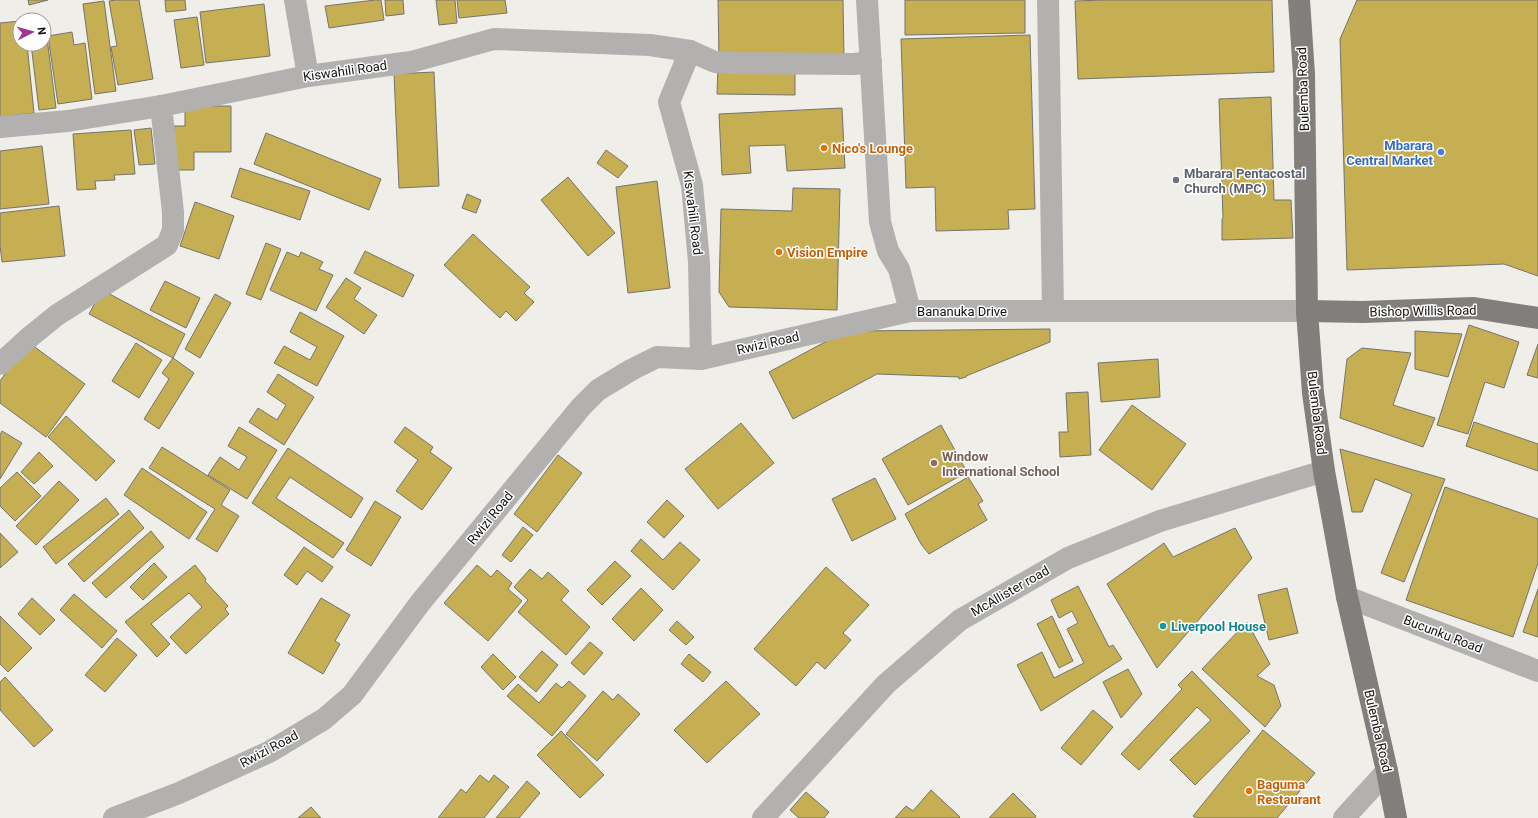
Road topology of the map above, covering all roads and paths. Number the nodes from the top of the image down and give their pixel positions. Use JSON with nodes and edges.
{"nodes":[{"id":1,"x":295,"y":0,"type":"edge"},
{"id":2,"x":867,"y":0,"type":"edge"},
{"id":3,"x":1048,"y":0,"type":"edge"},
{"id":4,"x":1299,"y":0,"type":"edge"},
{"id":5,"x":690,"y":51,"type":"junction"},
{"id":6,"x":871,"y":62,"type":"junction"},
{"id":7,"x":308,"y":76,"type":"junction"},
{"id":8,"x":161,"y":106,"type":"junction"},
{"id":9,"x":0,"y":127,"type":"edge"},
{"id":10,"x":910,"y":311,"type":"junction"},
{"id":11,"x":1054,"y":311,"type":"junction"},
{"id":12,"x":1307,"y":311,"type":"junction"},
{"id":13,"x":1538,"y":318,"type":"edge"},
{"id":14,"x":701,"y":359,"type":"junction"},
{"id":15,"x":0,"y":364,"type":"edge"},
{"id":16,"x":1324,"y":471,"type":"junction"},
{"id":17,"x":1347,"y":597,"type":"junction"},
{"id":18,"x":1538,"y":671,"type":"edge"},
{"id":19,"x":1387,"y":771,"type":"junction"},
{"id":20,"x":114,"y":818,"type":"edge"},
{"id":21,"x":763,"y":818,"type":"edge"},
{"id":22,"x":1344,"y":818,"type":"edge"},
{"id":23,"x":1396,"y":818,"type":"edge"}],
"edges":[{"from":1,"to":7,"type":"street"},
{"from":2,"to":6,"type":"street","name":"Bananuka Drive"},
{"from":3,"to":11,"type":"street"},
{"from":4,"to":12,"type":"main road","name":"Bulemba Road"},
{"from":5,"to":6,"type":"street","name":"Kiswahili Road"},
{"from":5,"to":7,"type":"street","name":"Kiswahili Road"},
{"from":5,"to":14,"type":"street","name":"Kiswahili Road"},
{"from":6,"to":10,"type":"street","name":"Bananuka Drive"},
{"from":7,"to":8,"type":"street","name":"Kiswahili Road"},
{"from":8,"to":9,"type":"street","name":"Kiswahili Road"},
{"from":8,"to":15,"type":"street"},
{"from":10,"to":11,"type":"street","name":"Bananuka Drive"},
{"from":10,"to":14,"type":"street","name":"Rwizi Road"},
{"from":11,"to":12,"type":"street","name":"Bananuka Drive"},
{"from":12,"to":13,"type":"main road","name":"Bishop Willis Road"},
{"from":12,"to":16,"type":"main road","name":"Bulemba Road"},
{"from":14,"to":20,"type":"street","name":"Rwizi Road"},
{"from":16,"to":17,"type":"main road","name":"Bulemba Road"},
{"from":16,"to":21,"type":"street","name":"McAllister road"},
{"from":17,"to":18,"type":"street","name":"Bucunku Road"},
{"from":17,"to":19,"type":"main road","name":"Bulemba Road"},
{"from":19,"to":22,"type":"street"},
{"from":19,"to":23,"type":"main road","name":"Bulemba Road"}]}
